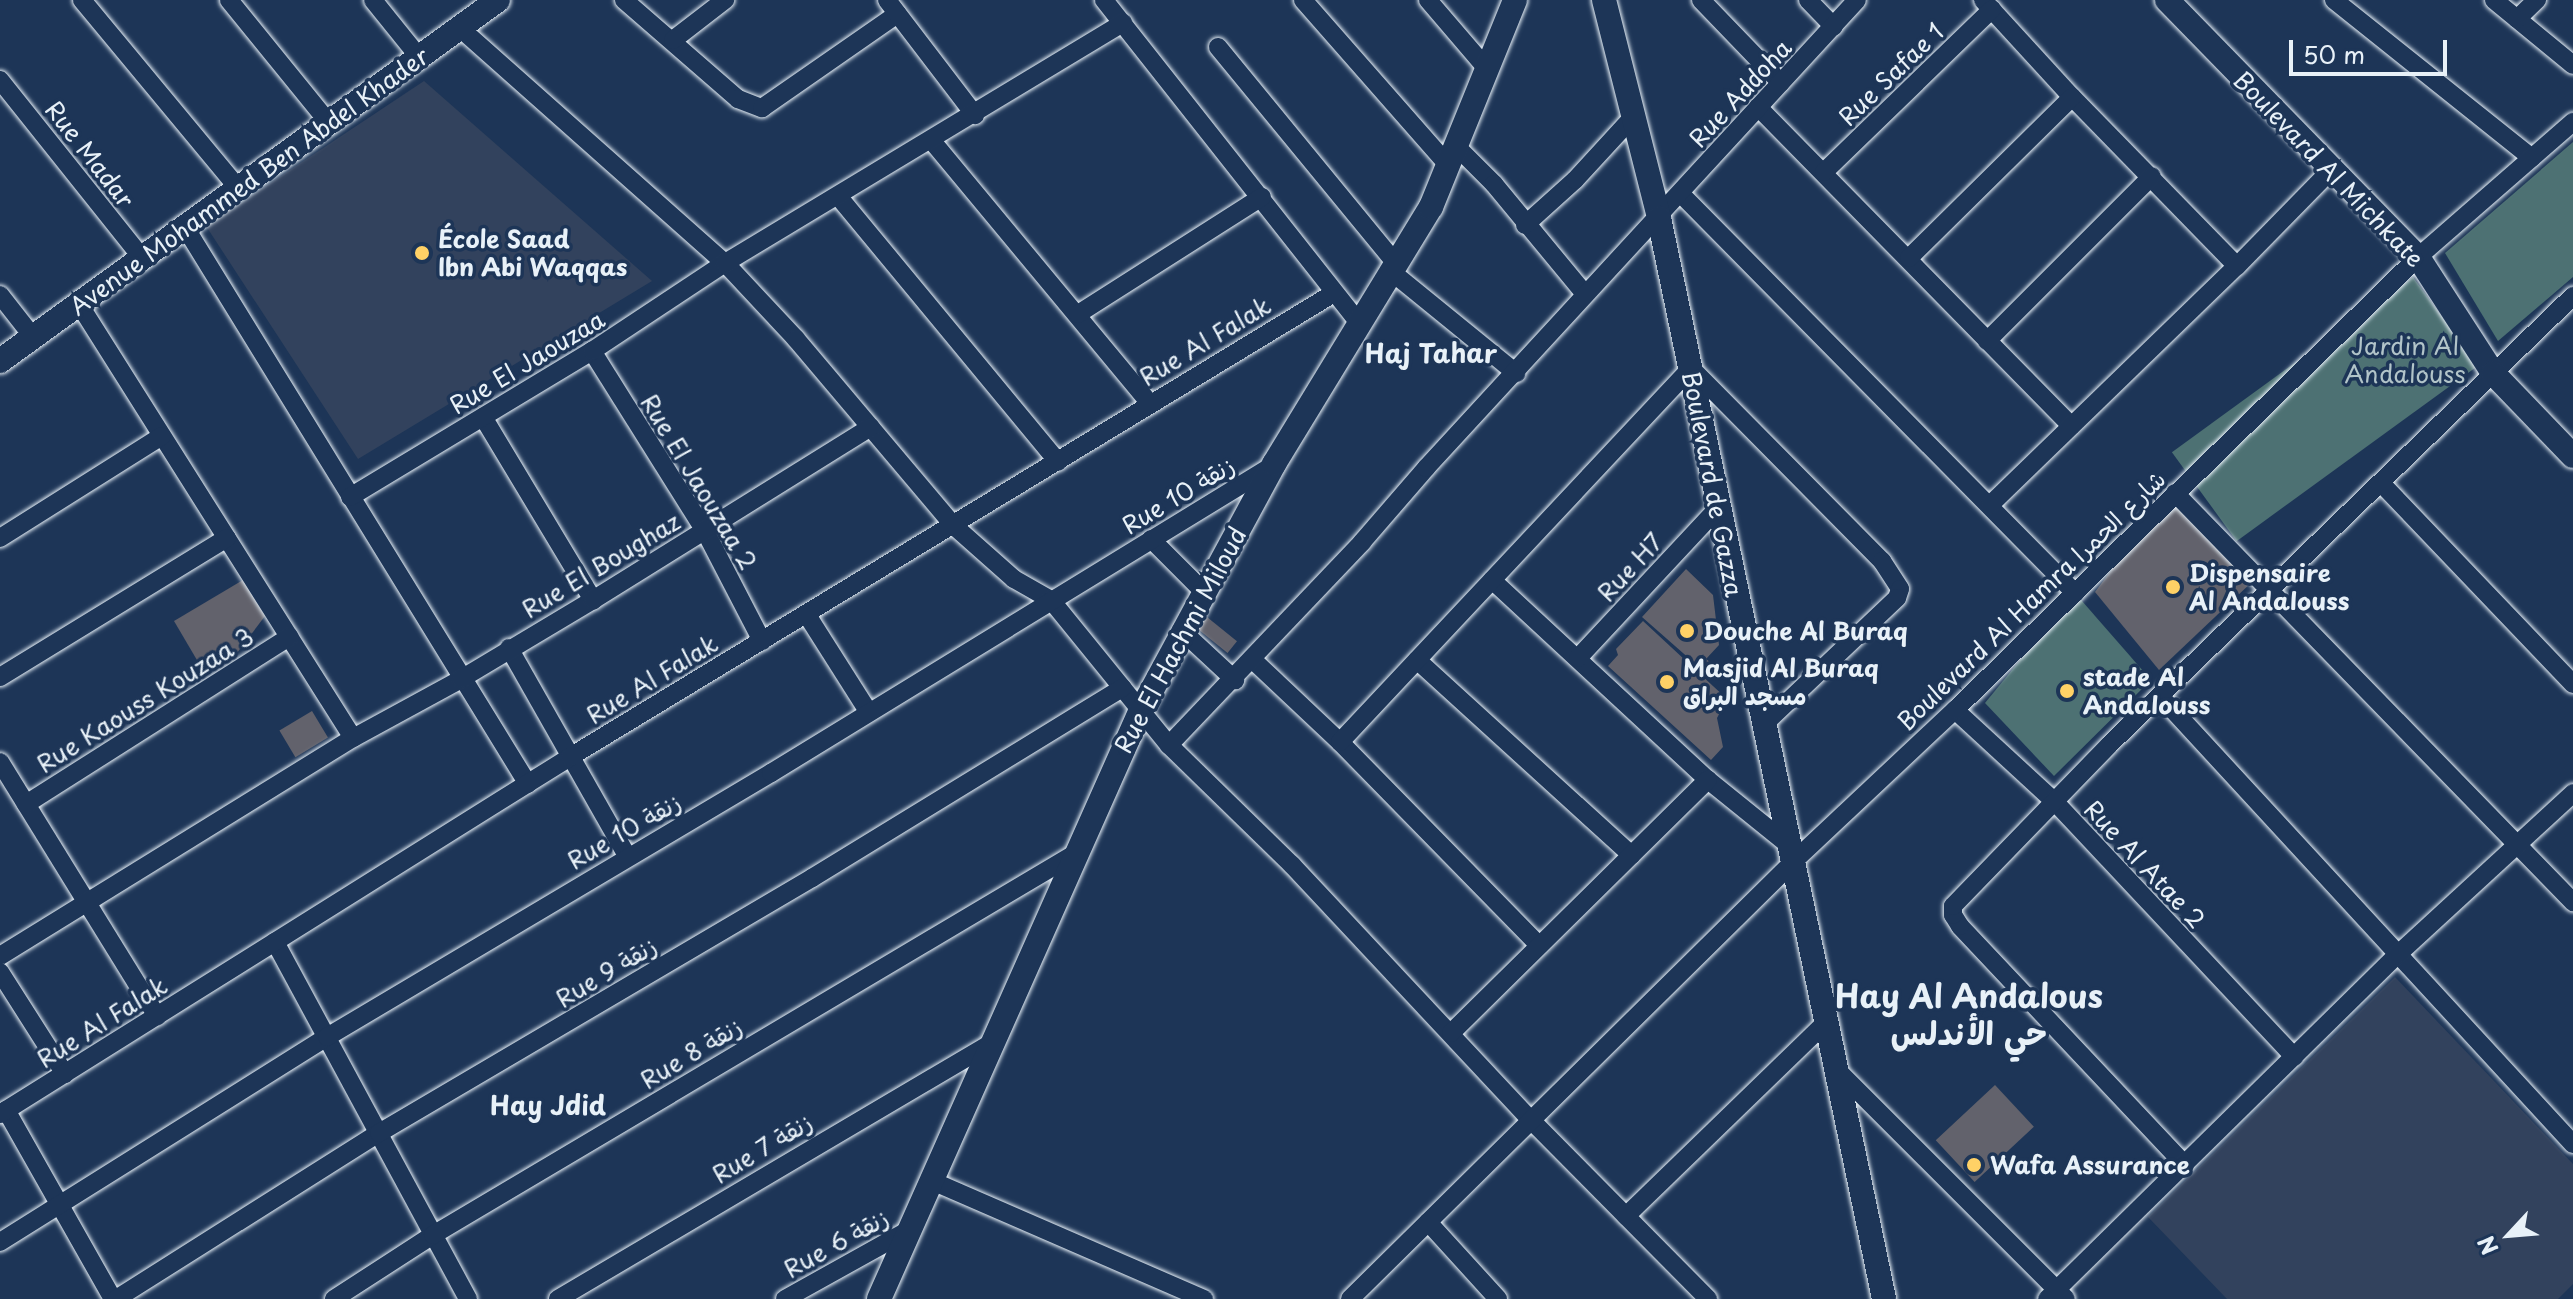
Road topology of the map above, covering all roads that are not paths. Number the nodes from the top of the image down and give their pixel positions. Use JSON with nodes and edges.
{"nodes":[{"id":1,"x":82,"y":0,"type":"edge"},
{"id":2,"x":229,"y":0,"type":"edge"},
{"id":3,"x":373,"y":0,"type":"edge"},
{"id":4,"x":498,"y":0,"type":"edge"},
{"id":5,"x":624,"y":0,"type":"edge"},
{"id":6,"x":725,"y":0,"type":"edge"},
{"id":7,"x":1104,"y":0,"type":"edge"},
{"id":8,"x":1303,"y":0,"type":"edge"},
{"id":9,"x":1428,"y":0,"type":"edge"},
{"id":10,"x":1515,"y":0,"type":"edge"},
{"id":11,"x":1604,"y":0,"type":"edge"},
{"id":12,"x":1701,"y":0,"type":"edge"},
{"id":13,"x":1808,"y":0,"type":"edge"},
{"id":14,"x":1857,"y":0,"type":"edge"},
{"id":15,"x":2167,"y":0,"type":"edge"},
{"id":16,"x":2334,"y":0,"type":"edge"},
{"id":17,"x":2494,"y":0,"type":"edge"},
{"id":18,"x":2537,"y":0,"type":"edge"},
{"id":19,"x":1987,"y":5,"type":"edge"},
{"id":20,"x":892,"y":7,"type":"edge"},
{"id":21,"x":2517,"y":19,"type":"junction"},
{"id":22,"x":1123,"y":23,"type":"junction"},
{"id":23,"x":1834,"y":27,"type":"junction"},
{"id":24,"x":460,"y":28,"type":"junction"},
{"id":25,"x":673,"y":40,"type":"junction"},
{"id":26,"x":1218,"y":47,"type":"dead end"},
{"id":27,"x":419,"y":57,"type":"junction"},
{"id":28,"x":2573,"y":65,"type":"edge"},
{"id":29,"x":1488,"y":70,"type":"junction"},
{"id":30,"x":0,"y":80,"type":"edge"},
{"id":31,"x":1781,"y":83,"type":"junction"},
{"id":32,"x":2072,"y":97,"type":"junction"},
{"id":33,"x":7,"y":102,"type":"edge"},
{"id":34,"x":1758,"y":107,"type":"junction"},
{"id":35,"x":975,"y":115,"type":"junction"},
{"id":36,"x":1632,"y":118,"type":"junction"},
{"id":37,"x":2573,"y":122,"type":"edge"},
{"id":38,"x":329,"y":123,"type":"junction"},
{"id":39,"x":932,"y":141,"type":"junction"},
{"id":40,"x":1453,"y":156,"type":"junction"},
{"id":41,"x":2532,"y":158,"type":"junction"},
{"id":42,"x":2331,"y":170,"type":"junction"},
{"id":43,"x":1824,"y":172,"type":"junction"},
{"id":44,"x":2152,"y":176,"type":"junction"},
{"id":45,"x":238,"y":188,"type":"junction"},
{"id":46,"x":1681,"y":194,"type":"junction"},
{"id":47,"x":838,"y":196,"type":"junction"},
{"id":48,"x":1262,"y":197,"type":"junction"},
{"id":49,"x":1659,"y":218,"type":"junction"},
{"id":50,"x":1525,"y":225,"type":"junction"},
{"id":51,"x":185,"y":227,"type":"junction"},
{"id":52,"x":2418,"y":257,"type":"junction"},
{"id":53,"x":142,"y":258,"type":"junction"},
{"id":54,"x":1909,"y":258,"type":"junction"},
{"id":55,"x":725,"y":263,"type":"junction"},
{"id":56,"x":2237,"y":266,"type":"junction"},
{"id":57,"x":1395,"y":269,"type":"junction"},
{"id":58,"x":1334,"y":293,"type":"junction"},
{"id":59,"x":1585,"y":294,"type":"junction"},
{"id":60,"x":0,"y":295,"type":"edge"},
{"id":61,"x":2573,"y":296,"type":"edge"},
{"id":62,"x":79,"y":304,"type":"junction"},
{"id":63,"x":1078,"y":314,"type":"junction"},
{"id":64,"x":1361,"y":325,"type":"junction"},
{"id":65,"x":33,"y":337,"type":"junction"},
{"id":66,"x":1987,"y":341,"type":"junction"},
{"id":67,"x":592,"y":351,"type":"junction"},
{"id":68,"x":0,"y":361,"type":"edge"},
{"id":69,"x":1691,"y":368,"type":"junction"},
{"id":70,"x":1516,"y":373,"type":"junction"},
{"id":71,"x":2493,"y":373,"type":"junction"},
{"id":72,"x":1149,"y":402,"type":"junction"},
{"id":73,"x":483,"y":417,"type":"junction"},
{"id":74,"x":2071,"y":426,"type":"junction"},
{"id":75,"x":871,"y":427,"type":"junction"},
{"id":76,"x":162,"y":436,"type":"junction"},
{"id":77,"x":2573,"y":456,"type":"edge"},
{"id":78,"x":1058,"y":462,"type":"junction"},
{"id":79,"x":1274,"y":464,"type":"junction"},
{"id":80,"x":2381,"y":483,"type":"junction"},
{"id":81,"x":2175,"y":493,"type":"junction"},
{"id":82,"x":350,"y":497,"type":"junction"},
{"id":83,"x":1990,"y":505,"type":"junction"},
{"id":84,"x":1718,"y":508,"type":"junction"},
{"id":85,"x":953,"y":525,"type":"junction"},
{"id":86,"x":705,"y":531,"type":"junction"},
{"id":87,"x":0,"y":538,"type":"edge"},
{"id":88,"x":227,"y":538,"type":"junction"},
{"id":89,"x":1151,"y":539,"type":"junction"},
{"id":90,"x":1492,"y":580,"type":"junction"},
{"id":91,"x":1203,"y":591,"type":"junction"},
{"id":92,"x":2271,"y":591,"type":"junction"},
{"id":93,"x":2075,"y":593,"type":"junction"},
{"id":94,"x":593,"y":600,"type":"junction"},
{"id":95,"x":1051,"y":600,"type":"junction"},
{"id":96,"x":807,"y":615,"type":"junction"},
{"id":97,"x":1181,"y":630,"type":"junction"},
{"id":98,"x":289,"y":637,"type":"junction"},
{"id":99,"x":762,"y":641,"type":"junction"},
{"id":100,"x":509,"y":648,"type":"junction"},
{"id":101,"x":1578,"y":658,"type":"junction"},
{"id":102,"x":1253,"y":660,"type":"junction"},
{"id":103,"x":1417,"y":660,"type":"junction"},
{"id":104,"x":0,"y":677,"type":"edge"},
{"id":105,"x":461,"y":679,"type":"junction"},
{"id":106,"x":1235,"y":680,"type":"junction"},
{"id":107,"x":2573,"y":684,"type":"edge"},
{"id":108,"x":1122,"y":688,"type":"junction"},
{"id":109,"x":2161,"y":697,"type":"junction"},
{"id":110,"x":1955,"y":710,"type":"junction"},
{"id":111,"x":868,"y":711,"type":"junction"},
{"id":112,"x":1140,"y":712,"type":"junction"},
{"id":113,"x":1764,"y":724,"type":"junction"},
{"id":114,"x":353,"y":738,"type":"junction"},
{"id":115,"x":1340,"y":742,"type":"junction"},
{"id":116,"x":1169,"y":745,"type":"junction"},
{"id":117,"x":570,"y":757,"type":"junction"},
{"id":118,"x":0,"y":762,"type":"edge"},
{"id":119,"x":1708,"y":780,"type":"junction"},
{"id":120,"x":528,"y":784,"type":"junction"},
{"id":121,"x":2573,"y":793,"type":"edge"},
{"id":122,"x":2054,"y":801,"type":"junction"},
{"id":123,"x":26,"y":804,"type":"junction"},
{"id":124,"x":2517,"y":845,"type":"junction"},
{"id":125,"x":1076,"y":853,"type":"junction"},
{"id":126,"x":1792,"y":854,"type":"junction"},
{"id":127,"x":1631,"y":855,"type":"junction"},
{"id":128,"x":627,"y":856,"type":"junction"},
{"id":129,"x":87,"y":902,"type":"junction"},
{"id":130,"x":2573,"y":902,"type":"edge"},
{"id":131,"x":275,"y":942,"type":"junction"},
{"id":132,"x":1538,"y":944,"type":"junction"},
{"id":133,"x":0,"y":956,"type":"edge"},
{"id":134,"x":2396,"y":956,"type":"junction"},
{"id":135,"x":0,"y":972,"type":"edge"},
{"id":136,"x":16,"y":999,"type":"junction"},
{"id":137,"x":0,"y":1009,"type":"edge"},
{"id":138,"x":157,"y":1016,"type":"junction"},
{"id":139,"x":1825,"y":1023,"type":"junction"},
{"id":140,"x":1451,"y":1033,"type":"junction"},
{"id":141,"x":327,"y":1037,"type":"junction"},
{"id":142,"x":993,"y":1042,"type":"junction"},
{"id":143,"x":2294,"y":1057,"type":"junction"},
{"id":144,"x":1835,"y":1068,"type":"junction"},
{"id":145,"x":65,"y":1074,"type":"junction"},
{"id":146,"x":3,"y":1112,"type":"edge"},
{"id":147,"x":1531,"y":1120,"type":"junction"},
{"id":148,"x":379,"y":1133,"type":"junction"},
{"id":149,"x":2573,"y":1144,"type":"edge"},
{"id":150,"x":2185,"y":1165,"type":"junction"},
{"id":151,"x":930,"y":1180,"type":"junction"},
{"id":152,"x":60,"y":1206,"type":"junction"},
{"id":153,"x":1626,"y":1216,"type":"junction"},
{"id":154,"x":1428,"y":1222,"type":"junction"},
{"id":155,"x":909,"y":1230,"type":"junction"},
{"id":156,"x":433,"y":1235,"type":"junction"},
{"id":157,"x":0,"y":1242,"type":"edge"},
{"id":158,"x":2057,"y":1296,"type":"edge"},
{"id":159,"x":886,"y":1297,"type":"edge"},
{"id":160,"x":114,"y":1299,"type":"edge"},
{"id":161,"x":334,"y":1299,"type":"edge"},
{"id":162,"x":468,"y":1299,"type":"edge"},
{"id":163,"x":558,"y":1299,"type":"edge"},
{"id":164,"x":785,"y":1299,"type":"edge"},
{"id":165,"x":1204,"y":1299,"type":"edge"},
{"id":166,"x":1350,"y":1299,"type":"edge"},
{"id":167,"x":1498,"y":1299,"type":"edge"},
{"id":168,"x":1708,"y":1299,"type":"edge"},
{"id":169,"x":1884,"y":1299,"type":"edge"}],
"edges":[{"from":1,"to":45,"type":"street"},
{"from":2,"to":38,"type":"street"},
{"from":3,"to":27,"type":"street"},
{"from":4,"to":24,"type":"street","name":"Avenue Mohammed Ben Abdel Khader"},
{"from":5,"to":25,"type":"street"},
{"from":6,"to":25,"type":"street"},
{"from":7,"to":22,"type":"street"},
{"from":8,"to":40,"type":"street"},
{"from":9,"to":29,"type":"street"},
{"from":10,"to":29,"type":"street","name":"Rue El Hachmi Miloud"},
{"from":11,"to":36,"type":"street","name":"Boulevard de Gazza"},
{"from":12,"to":31,"type":"street"},
{"from":13,"to":23,"type":"street"},
{"from":14,"to":23,"type":"street","name":"Rue Addoha"},
{"from":15,"to":42,"type":"street","name":"Boulevard Al Michkate"},
{"from":16,"to":41,"type":"street"},
{"from":17,"to":21,"type":"street"},
{"from":18,"to":21,"type":"street"},
{"from":19,"to":32,"type":"street"},
{"from":19,"to":43,"type":"street","name":"Rue Safae 1"},
{"from":20,"to":25,"type":"street"},
{"from":20,"to":35,"type":"street"},
{"from":21,"to":28,"type":"street"},
{"from":22,"to":35,"type":"street","name":"Rue El Jaouzaa"},
{"from":22,"to":48,"type":"street"},
{"from":23,"to":31,"type":"street","name":"Rue Addoha"},
{"from":24,"to":27,"type":"street","name":"Avenue Mohammed Ben Abdel Khader"},
{"from":24,"to":55,"type":"street"},
{"from":26,"to":57,"type":"street"},
{"from":27,"to":38,"type":"street","name":"Avenue Mohammed Ben Abdel Khader"},
{"from":29,"to":40,"type":"street","name":"Rue El Hachmi Miloud"},
{"from":30,"to":33,"type":"street","name":"Rue Madar"},
{"from":31,"to":34,"type":"street","name":"Rue Addoha"},
{"from":32,"to":44,"type":"street"},
{"from":32,"to":54,"type":"street"},
{"from":33,"to":53,"type":"street","name":"Rue Madar"},
{"from":34,"to":43,"type":"street"},
{"from":34,"to":46,"type":"street","name":"Rue Addoha"},
{"from":35,"to":39,"type":"street","name":"Rue El Jaouzaa"},
{"from":36,"to":49,"type":"street","name":"Boulevard de Gazza"},
{"from":36,"to":50,"type":"street"},
{"from":37,"to":41,"type":"street","name":"Boulevard Al Hamra شارع الحمرا"},
{"from":38,"to":45,"type":"street","name":"Avenue Mohammed Ben Abdel Khader"},
{"from":39,"to":47,"type":"street","name":"Rue El Jaouzaa"},
{"from":39,"to":63,"type":"street"},
{"from":40,"to":50,"type":"street"},
{"from":40,"to":57,"type":"street","name":"Rue El Hachmi Miloud"},
{"from":41,"to":52,"type":"street","name":"Boulevard Al Hamra شارع الحمرا"},
{"from":42,"to":52,"type":"street","name":"Boulevard Al Michkate"},
{"from":42,"to":56,"type":"street"},
{"from":43,"to":54,"type":"street"},
{"from":44,"to":56,"type":"street"},
{"from":44,"to":66,"type":"street"},
{"from":45,"to":51,"type":"street","name":"Avenue Mohammed Ben Abdel Khader"},
{"from":46,"to":49,"type":"street","name":"Rue Addoha"},
{"from":46,"to":83,"type":"street"},
{"from":47,"to":55,"type":"street","name":"Rue El Jaouzaa"},
{"from":47,"to":78,"type":"street"},
{"from":48,"to":58,"type":"street"},
{"from":48,"to":63,"type":"street"},
{"from":49,"to":59,"type":"street","name":"Rue Addoha"},
{"from":49,"to":69,"type":"street","name":"Boulevard de Gazza"},
{"from":50,"to":59,"type":"street"},
{"from":51,"to":53,"type":"street","name":"Avenue Mohammed Ben Abdel Khader"},
{"from":51,"to":82,"type":"street"},
{"from":52,"to":71,"type":"street","name":"Boulevard Al Michkate"},
{"from":52,"to":81,"type":"street","name":"Boulevard Al Hamra شارع الحمرا"},
{"from":53,"to":62,"type":"street","name":"Avenue Mohammed Ben Abdel Khader"},
{"from":54,"to":66,"type":"street"},
{"from":55,"to":67,"type":"street","name":"Rue El Jaouzaa"},
{"from":55,"to":75,"type":"street"},
{"from":56,"to":74,"type":"street"},
{"from":57,"to":64,"type":"street","name":"Rue El Hachmi Miloud"},
{"from":57,"to":70,"type":"street"},
{"from":58,"to":64,"type":"street"},
{"from":58,"to":72,"type":"street","name":"Rue Al Falak"},
{"from":59,"to":70,"type":"street","name":"Rue Addoha"},
{"from":60,"to":65,"type":"street"},
{"from":61,"to":71,"type":"street"},
{"from":62,"to":65,"type":"street","name":"Avenue Mohammed Ben Abdel Khader"},
{"from":62,"to":76,"type":"street"},
{"from":63,"to":72,"type":"street"},
{"from":64,"to":79,"type":"street","name":"Rue El Hachmi Miloud"},
{"from":65,"to":68,"type":"street","name":"Avenue Mohammed Ben Abdel Khader"},
{"from":66,"to":74,"type":"street"},
{"from":67,"to":73,"type":"street","name":"Rue El Jaouzaa"},
{"from":67,"to":86,"type":"street","name":"Rue El Jaouzaa 2"},
{"from":69,"to":84,"type":"street","name":"Boulevard de Gazza"},
{"from":69,"to":90,"type":"street"},
{"from":69,"to":113,"type":"street"},
{"from":70,"to":102,"type":"street","name":"Rue Addoha"},
{"from":71,"to":77,"type":"street","name":"Boulevard Al Michkate"},
{"from":71,"to":80,"type":"street"},
{"from":72,"to":78,"type":"street","name":"Rue Al Falak"},
{"from":73,"to":82,"type":"street","name":"Rue El Jaouzaa"},
{"from":73,"to":94,"type":"street"},
{"from":74,"to":83,"type":"street"},
{"from":75,"to":85,"type":"street"},
{"from":75,"to":86,"type":"street","name":"Rue El Boughaz"},
{"from":76,"to":87,"type":"street"},
{"from":76,"to":88,"type":"street"},
{"from":78,"to":85,"type":"street","name":"Rue Al Falak"},
{"from":79,"to":89,"type":"street","name":"Rue 10 زنقة"},
{"from":79,"to":91,"type":"street","name":"Rue El Hachmi Miloud"},
{"from":80,"to":92,"type":"street"},
{"from":80,"to":107,"type":"street"},
{"from":81,"to":92,"type":"street"},
{"from":81,"to":93,"type":"street","name":"Boulevard Al Hamra شارع الحمرا"},
{"from":82,"to":105,"type":"street"},
{"from":83,"to":93,"type":"street"},
{"from":84,"to":101,"type":"street","name":"Rue H7"},
{"from":84,"to":113,"type":"street","name":"Boulevard de Gazza"},
{"from":85,"to":95,"type":"street"},
{"from":85,"to":96,"type":"street","name":"Rue Al Falak"},
{"from":86,"to":94,"type":"street","name":"Rue El Boughaz"},
{"from":86,"to":99,"type":"street","name":"Rue El Jaouzaa 2"},
{"from":88,"to":98,"type":"street"},
{"from":88,"to":104,"type":"street"},
{"from":89,"to":91,"type":"street"},
{"from":89,"to":95,"type":"street","name":"Rue 10 زنقة"},
{"from":90,"to":101,"type":"street"},
{"from":90,"to":103,"type":"street"},
{"from":91,"to":97,"type":"street","name":"Rue El Hachmi Miloud"},
{"from":92,"to":109,"type":"street"},
{"from":92,"to":124,"type":"street"},
{"from":93,"to":110,"type":"street","name":"Boulevard Al Hamra شارع الحمرا"},
{"from":94,"to":100,"type":"street","name":"Rue El Boughaz"},
{"from":95,"to":108,"type":"street"},
{"from":95,"to":111,"type":"street","name":"Rue 10 زنقة"},
{"from":96,"to":99,"type":"street","name":"Rue Al Falak"},
{"from":96,"to":111,"type":"street"},
{"from":97,"to":106,"type":"street"},
{"from":97,"to":112,"type":"street","name":"Rue El Hachmi Miloud"},
{"from":98,"to":114,"type":"street"},
{"from":98,"to":123,"type":"street","name":"Rue Kaouss Kouzaa 3"},
{"from":99,"to":117,"type":"street","name":"Rue Al Falak"},
{"from":100,"to":105,"type":"street","name":"Rue El Boughaz"},
{"from":100,"to":117,"type":"street"},
{"from":101,"to":119,"type":"street"},
{"from":102,"to":106,"type":"street","name":"Rue Addoha"},
{"from":102,"to":115,"type":"street"},
{"from":103,"to":115,"type":"street"},
{"from":103,"to":127,"type":"street"},
{"from":105,"to":114,"type":"street","name":"Rue El Boughaz"},
{"from":105,"to":120,"type":"street"},
{"from":106,"to":116,"type":"street","name":"Rue Addoha"},
{"from":108,"to":112,"type":"street"},
{"from":108,"to":148,"type":"street","name":"Rue 9 زنقة"},
{"from":109,"to":122,"type":"street"},
{"from":109,"to":134,"type":"street"},
{"from":110,"to":122,"type":"street","name":"Rue Al Atae 2"},
{"from":110,"to":126,"type":"street","name":"Boulevard Al Hamra شارع الحمرا"},
{"from":111,"to":128,"type":"street","name":"Rue 10 زنقة"},
{"from":112,"to":116,"type":"street"},
{"from":112,"to":125,"type":"street","name":"Rue El Hachmi Miloud"},
{"from":113,"to":126,"type":"street","name":"Boulevard de Gazza"},
{"from":114,"to":129,"type":"street","name":"Rue El Boughaz"},
{"from":115,"to":132,"type":"street"},
{"from":116,"to":140,"type":"street"},
{"from":117,"to":120,"type":"street","name":"Rue Al Falak"},
{"from":117,"to":128,"type":"street"},
{"from":118,"to":123,"type":"street"},
{"from":119,"to":126,"type":"street"},
{"from":119,"to":127,"type":"street"},
{"from":120,"to":131,"type":"street","name":"Rue Al Falak"},
{"from":121,"to":124,"type":"street"},
{"from":122,"to":143,"type":"street","name":"Rue Al Atae 2"},
{"from":122,"to":150,"type":"street"},
{"from":123,"to":129,"type":"street"},
{"from":124,"to":130,"type":"street"},
{"from":124,"to":134,"type":"street"},
{"from":125,"to":142,"type":"street","name":"Rue El Hachmi Miloud"},
{"from":125,"to":156,"type":"street","name":"Rue 8 زنقة"},
{"from":126,"to":139,"type":"street","name":"Boulevard de Gazza"},
{"from":126,"to":147,"type":"street","name":"Boulevard Al Hamra شارع الحمرا"},
{"from":127,"to":132,"type":"street"},
{"from":128,"to":141,"type":"street","name":"Rue 10 زنقة"},
{"from":129,"to":133,"type":"street","name":"Rue El Boughaz"},
{"from":129,"to":138,"type":"street"},
{"from":131,"to":138,"type":"street","name":"Rue Al Falak"},
{"from":131,"to":141,"type":"street"},
{"from":132,"to":140,"type":"street"},
{"from":134,"to":143,"type":"street"},
{"from":134,"to":149,"type":"street"},
{"from":135,"to":136,"type":"street"},
{"from":136,"to":137,"type":"street"},
{"from":136,"to":145,"type":"street"},
{"from":138,"to":145,"type":"street","name":"Rue Al Falak"},
{"from":139,"to":144,"type":"street","name":"Boulevard de Gazza"},
{"from":139,"to":153,"type":"street"},
{"from":140,"to":147,"type":"street"},
{"from":141,"to":148,"type":"street"},
{"from":141,"to":152,"type":"street","name":"Rue 10 زنقة"},
{"from":142,"to":151,"type":"street","name":"Rue El Hachmi Miloud"},
{"from":142,"to":163,"type":"street","name":"Rue 7 زنقة"},
{"from":143,"to":150,"type":"street"},
{"from":144,"to":158,"type":"street"},
{"from":144,"to":169,"type":"street","name":"Boulevard de Gazza"},
{"from":145,"to":146,"type":"street","name":"Rue Al Falak"},
{"from":146,"to":152,"type":"street"},
{"from":147,"to":153,"type":"street"},
{"from":147,"to":154,"type":"street","name":"Boulevard Al Hamra شارع الحمرا"},
{"from":148,"to":156,"type":"street"},
{"from":148,"to":160,"type":"street","name":"Rue 9 زنقة"},
{"from":150,"to":158,"type":"street"},
{"from":151,"to":155,"type":"street","name":"Rue El Hachmi Miloud"},
{"from":151,"to":165,"type":"street"},
{"from":152,"to":157,"type":"street","name":"Rue 10 زنقة"},
{"from":152,"to":160,"type":"street"},
{"from":153,"to":168,"type":"street"},
{"from":154,"to":166,"type":"street","name":"Boulevard Al Hamra شارع الحمرا"},
{"from":154,"to":167,"type":"street"},
{"from":155,"to":159,"type":"street","name":"Rue El Hachmi Miloud"},
{"from":155,"to":164,"type":"street","name":"Rue 6 زنقة"},
{"from":156,"to":161,"type":"street","name":"Rue 8 زنقة"},
{"from":156,"to":162,"type":"street"}]}
